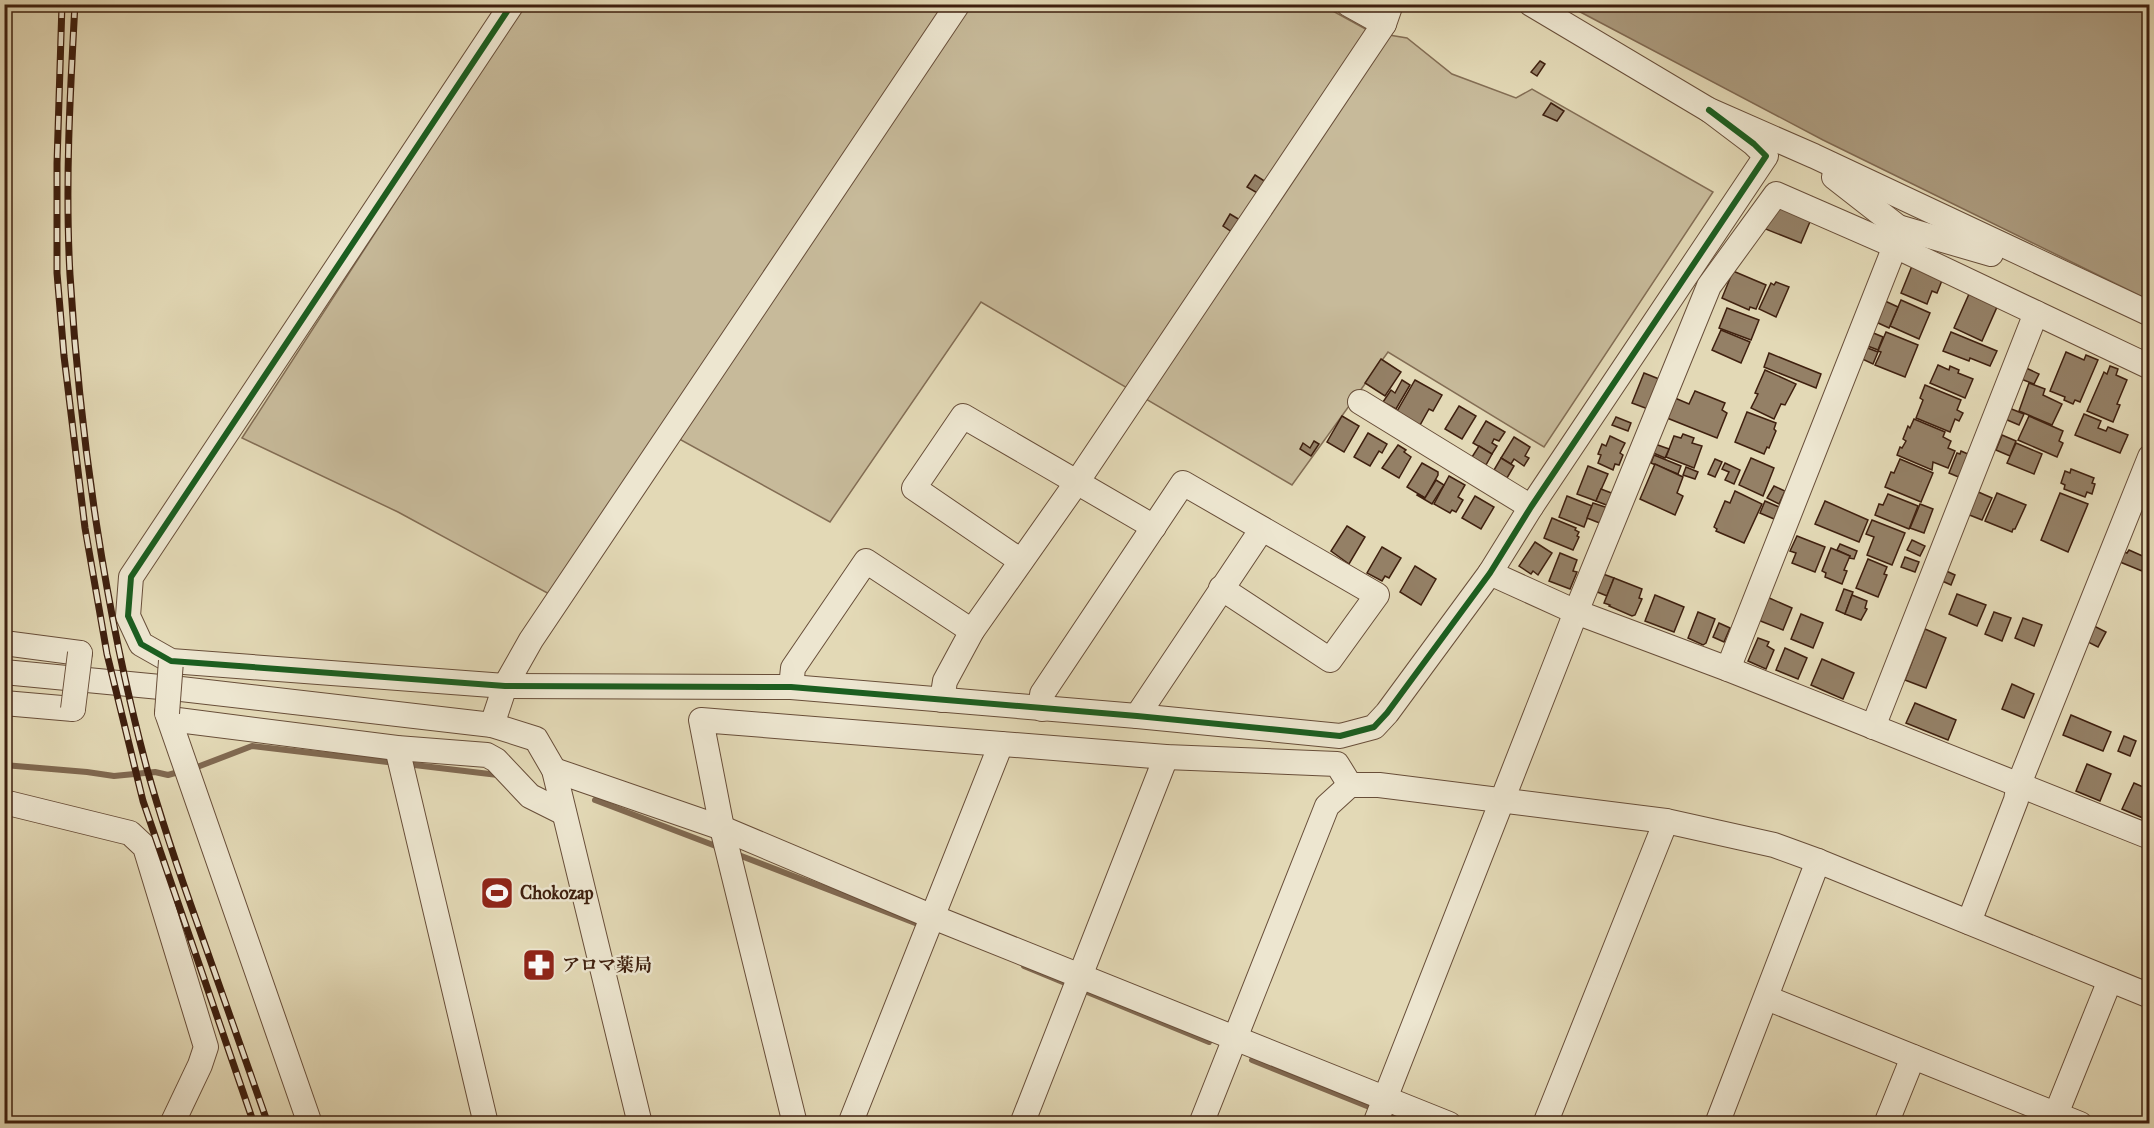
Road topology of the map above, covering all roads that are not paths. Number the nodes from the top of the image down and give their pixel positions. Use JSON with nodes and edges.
{"nodes":[{"id":1,"x":512,"y":4,"type":"edge"},
{"id":2,"x":958,"y":4,"type":"edge"},
{"id":3,"x":1348,"y":4,"type":"edge"},
{"id":4,"x":1531,"y":4,"type":"edge"},
{"id":5,"x":1387,"y":14,"type":"edge"},
{"id":6,"x":1708,"y":110,"type":"junction"},
{"id":7,"x":1766,"y":156,"type":"junction"},
{"id":8,"x":1813,"y":158,"type":"junction"},
{"id":9,"x":1897,"y":236,"type":"junction"},
{"id":10,"x":2008,"y":249,"type":"junction"},
{"id":11,"x":2036,"y":313,"type":"junction"},
{"id":12,"x":2150,"y":314,"type":"edge"},
{"id":13,"x":2150,"y":367,"type":"edge"},
{"id":14,"x":1360,"y":402,"type":"dead end"},
{"id":15,"x":2150,"y":457,"type":"edge"},
{"id":16,"x":1077,"y":482,"type":"junction"},
{"id":17,"x":1531,"y":507,"type":"junction"},
{"id":18,"x":1154,"y":527,"type":"junction"},
{"id":19,"x":1262,"y":529,"type":"junction"},
{"id":20,"x":1021,"y":561,"type":"junction"},
{"id":21,"x":1490,"y":573,"type":"junction"},
{"id":22,"x":1221,"y":588,"type":"junction"},
{"id":23,"x":1576,"y":612,"type":"junction"},
{"id":24,"x":972,"y":631,"type":"junction"},
{"id":25,"x":4,"y":643,"type":"edge"},
{"id":26,"x":171,"y":661,"type":"junction"},
{"id":27,"x":1728,"y":669,"type":"junction"},
{"id":28,"x":4,"y":672,"type":"edge"},
{"id":29,"x":505,"y":686,"type":"junction"},
{"id":30,"x":791,"y":687,"type":"junction"},
{"id":31,"x":942,"y":700,"type":"junction"},
{"id":32,"x":4,"y":703,"type":"edge"},
{"id":33,"x":1042,"y":709,"type":"junction"},
{"id":34,"x":168,"y":716,"type":"junction"},
{"id":35,"x":1137,"y":717,"type":"junction"},
{"id":36,"x":492,"y":724,"type":"junction"},
{"id":37,"x":1873,"y":727,"type":"junction"},
{"id":38,"x":1340,"y":736,"type":"junction"},
{"id":39,"x":1001,"y":744,"type":"junction"},
{"id":40,"x":1166,"y":757,"type":"junction"},
{"id":41,"x":400,"y":762,"type":"junction"},
{"id":42,"x":1337,"y":764,"type":"junction"},
{"id":43,"x":554,"y":770,"type":"junction"},
{"id":44,"x":1350,"y":784,"type":"junction"},
{"id":45,"x":2019,"y":784,"type":"junction"},
{"id":46,"x":1504,"y":801,"type":"junction"},
{"id":47,"x":4,"y":802,"type":"edge"},
{"id":48,"x":564,"y":813,"type":"junction"},
{"id":49,"x":1666,"y":821,"type":"junction"},
{"id":50,"x":2150,"y":837,"type":"edge"},
{"id":51,"x":727,"y":844,"type":"junction"},
{"id":52,"x":1818,"y":861,"type":"junction"},
{"id":53,"x":1969,"y":922,"type":"junction"},
{"id":54,"x":930,"y":925,"type":"junction"},
{"id":55,"x":2110,"y":980,"type":"junction"},
{"id":56,"x":1078,"y":985,"type":"junction"},
{"id":57,"x":2150,"y":996,"type":"edge"},
{"id":58,"x":1767,"y":998,"type":"junction"},
{"id":59,"x":1234,"y":1038,"type":"junction"},
{"id":60,"x":1913,"y":1057,"type":"junction"},
{"id":61,"x":1380,"y":1111,"type":"edge"},
{"id":62,"x":2054,"y":1119,"type":"edge"},
{"id":63,"x":172,"y":1124,"type":"edge"},
{"id":64,"x":310,"y":1124,"type":"edge"},
{"id":65,"x":486,"y":1124,"type":"edge"},
{"id":66,"x":640,"y":1124,"type":"edge"},
{"id":67,"x":795,"y":1124,"type":"edge"},
{"id":68,"x":850,"y":1124,"type":"edge"},
{"id":69,"x":1022,"y":1124,"type":"edge"},
{"id":70,"x":1200,"y":1124,"type":"edge"},
{"id":71,"x":1449,"y":1124,"type":"edge"},
{"id":72,"x":1545,"y":1124,"type":"edge"},
{"id":73,"x":1717,"y":1124,"type":"edge"},
{"id":74,"x":1886,"y":1124,"type":"edge"},
{"id":75,"x":2080,"y":1124,"type":"edge"}],
"edges":[{"from":1,"to":26,"type":"street"},
{"from":2,"to":29,"type":"street"},
{"from":3,"to":5,"type":"street"},
{"from":4,"to":6,"type":"street"},
{"from":5,"to":16,"type":"street"},
{"from":6,"to":7,"type":"street"},
{"from":6,"to":8,"type":"street"},
{"from":7,"to":8,"type":"street"},
{"from":7,"to":17,"type":"street"},
{"from":8,"to":9,"type":"street"},
{"from":8,"to":10,"type":"street"},
{"from":9,"to":10,"type":"street"},
{"from":9,"to":11,"type":"street"},
{"from":9,"to":23,"type":"street"},
{"from":9,"to":27,"type":"street"},
{"from":10,"to":12,"type":"street"},
{"from":11,"to":13,"type":"street"},
{"from":11,"to":37,"type":"street"},
{"from":14,"to":17,"type":"street"},
{"from":15,"to":45,"type":"street"},
{"from":16,"to":18,"type":"street"},
{"from":16,"to":20,"type":"street"},
{"from":16,"to":20,"type":"street"},
{"from":17,"to":21,"type":"street"},
{"from":18,"to":19,"type":"street"},
{"from":18,"to":33,"type":"street"},
{"from":19,"to":22,"type":"street"},
{"from":19,"to":22,"type":"street"},
{"from":20,"to":24,"type":"street"},
{"from":21,"to":23,"type":"street"},
{"from":21,"to":38,"type":"street"},
{"from":22,"to":35,"type":"street"},
{"from":23,"to":27,"type":"street"},
{"from":23,"to":46,"type":"street"},
{"from":24,"to":30,"type":"street"},
{"from":24,"to":31,"type":"street"},
{"from":25,"to":32,"type":"street","bridge":true},
{"from":26,"to":29,"type":"street"},
{"from":26,"to":34,"type":"street","bridge":true},
{"from":27,"to":37,"type":"street"},
{"from":28,"to":36,"type":"street"},
{"from":29,"to":30,"type":"street"},
{"from":29,"to":36,"type":"street"},
{"from":30,"to":31,"type":"street"},
{"from":31,"to":33,"type":"street"},
{"from":33,"to":35,"type":"street"},
{"from":34,"to":41,"type":"street"},
{"from":34,"to":64,"type":"street"},
{"from":35,"to":38,"type":"street"},
{"from":36,"to":43,"type":"street"},
{"from":37,"to":45,"type":"street"},
{"from":38,"to":42,"type":"street"},
{"from":39,"to":40,"type":"street"},
{"from":39,"to":51,"type":"street"},
{"from":39,"to":54,"type":"street"},
{"from":40,"to":42,"type":"street"},
{"from":40,"to":56,"type":"street"},
{"from":41,"to":48,"type":"street"},
{"from":41,"to":65,"type":"street"},
{"from":42,"to":44,"type":"street"},
{"from":43,"to":48,"type":"street"},
{"from":43,"to":51,"type":"street"},
{"from":44,"to":46,"type":"street"},
{"from":44,"to":59,"type":"street"},
{"from":45,"to":50,"type":"street"},
{"from":45,"to":53,"type":"street"},
{"from":46,"to":49,"type":"street"},
{"from":46,"to":61,"type":"street"},
{"from":47,"to":63,"type":"street"},
{"from":48,"to":66,"type":"street"},
{"from":49,"to":52,"type":"street"},
{"from":49,"to":72,"type":"street"},
{"from":51,"to":54,"type":"street"},
{"from":51,"to":67,"type":"street"},
{"from":52,"to":53,"type":"street"},
{"from":52,"to":58,"type":"street"},
{"from":53,"to":55,"type":"street"},
{"from":54,"to":56,"type":"street"},
{"from":54,"to":68,"type":"street"},
{"from":55,"to":57,"type":"street"},
{"from":55,"to":62,"type":"street"},
{"from":56,"to":59,"type":"street"},
{"from":56,"to":69,"type":"street"},
{"from":58,"to":60,"type":"street"},
{"from":58,"to":73,"type":"street"},
{"from":59,"to":61,"type":"street"},
{"from":59,"to":70,"type":"street"},
{"from":60,"to":62,"type":"street"},
{"from":60,"to":74,"type":"street"},
{"from":61,"to":71,"type":"street"},
{"from":62,"to":75,"type":"street"}]}
